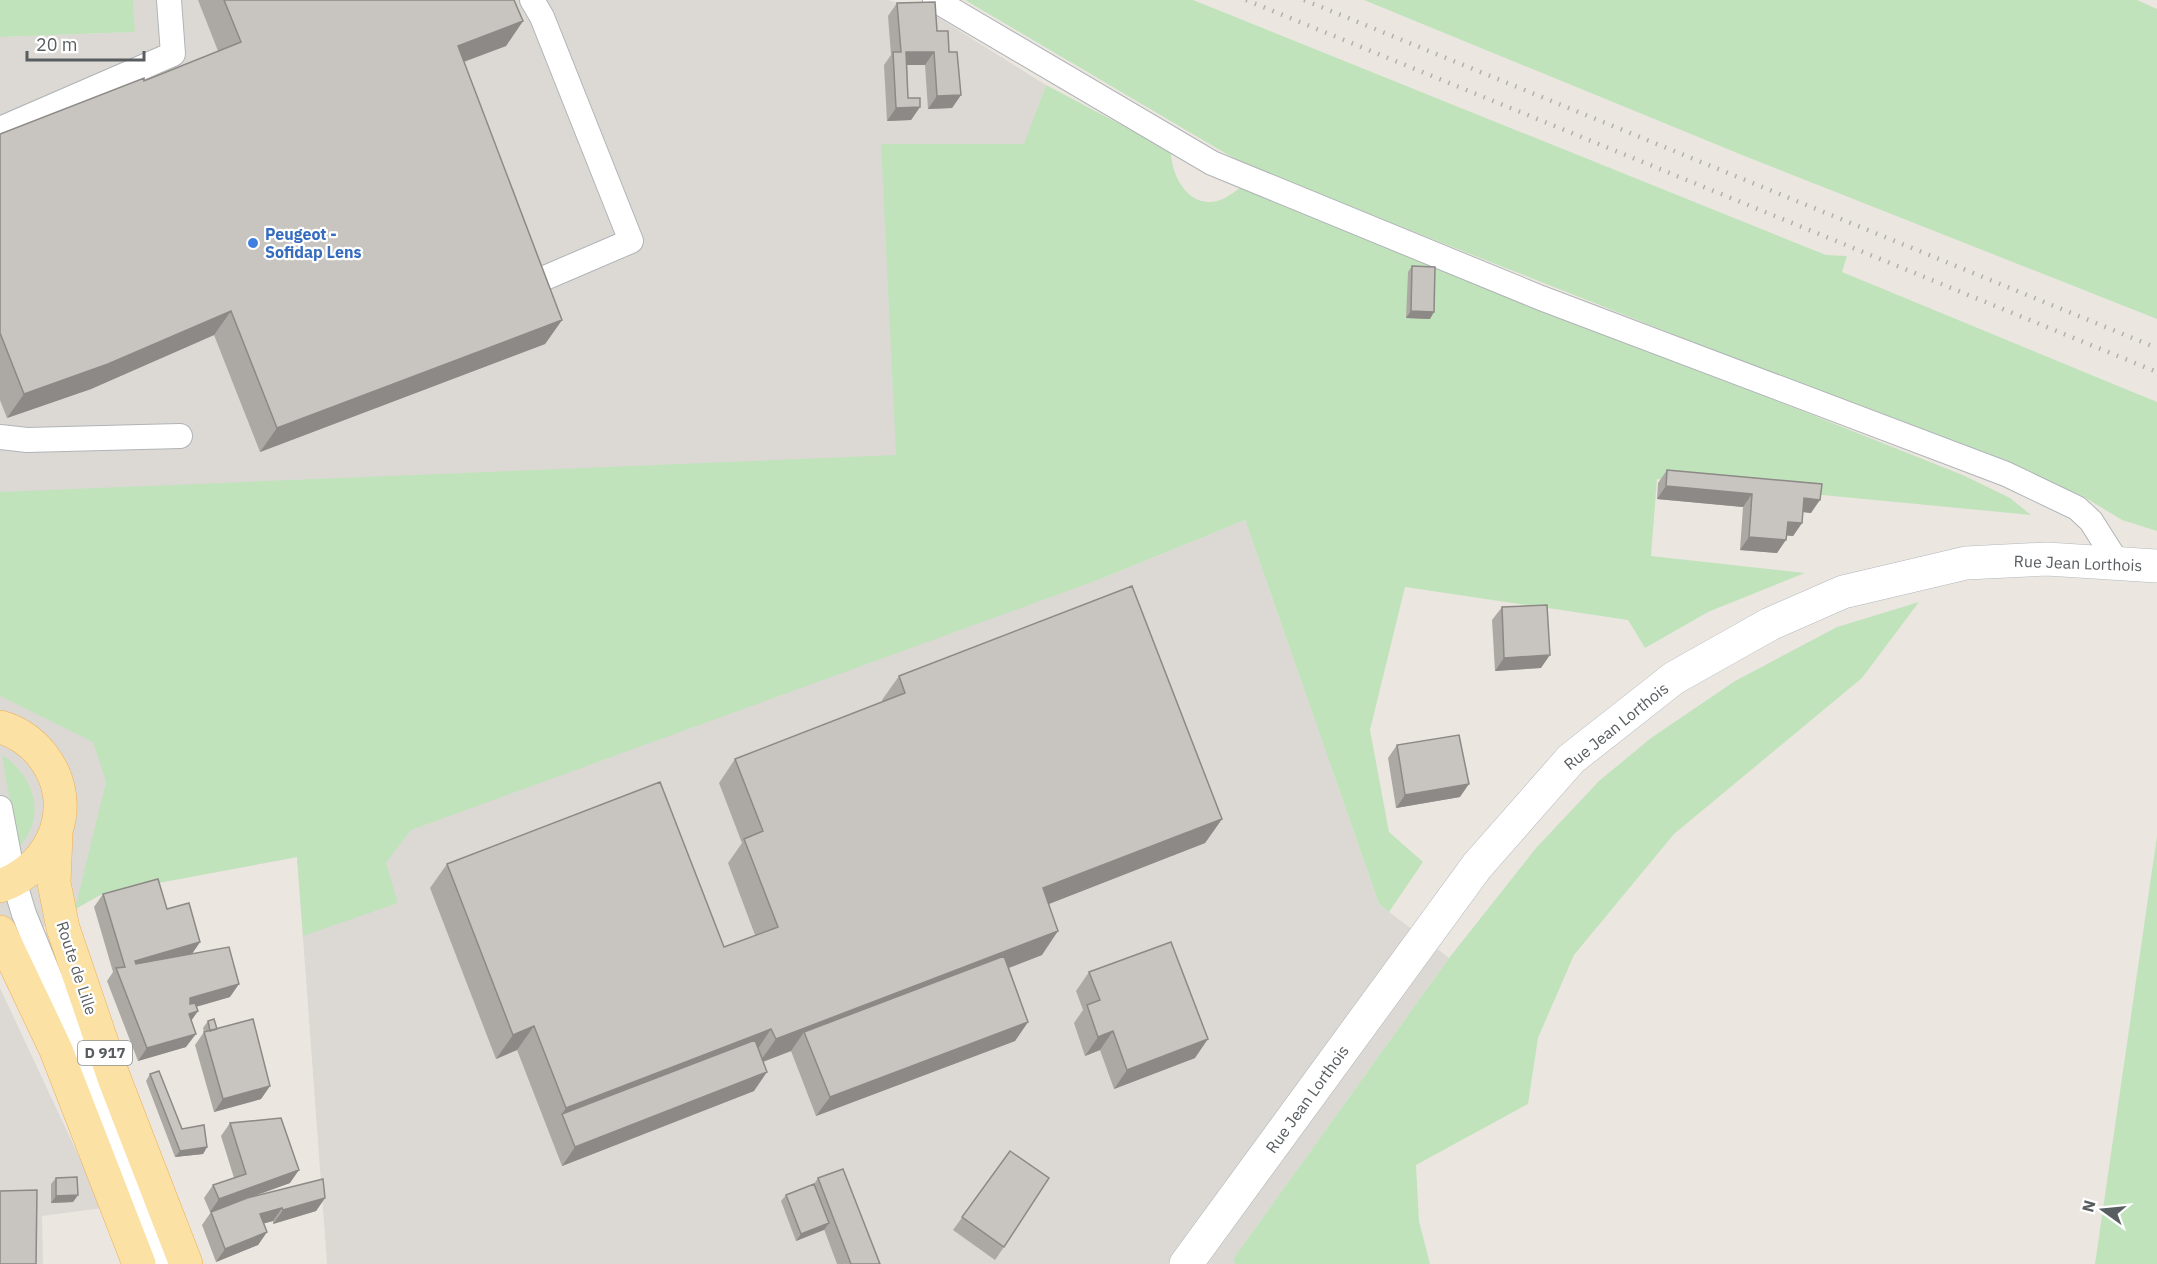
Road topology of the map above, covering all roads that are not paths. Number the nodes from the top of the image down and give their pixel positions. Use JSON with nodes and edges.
{"nodes":[{"id":1,"x":169,"y":0,"type":"edge"},
{"id":2,"x":532,"y":0,"type":"edge"},
{"id":3,"x":935,"y":0,"type":"edge"},
{"id":4,"x":0,"y":129,"type":"edge"},
{"id":5,"x":533,"y":282,"type":"edge"},
{"id":6,"x":180,"y":436,"type":"dead end"},
{"id":7,"x":0,"y":437,"type":"edge"},
{"id":8,"x":2117,"y":562,"type":"junction"},
{"id":9,"x":2157,"y":566,"type":"edge"},
{"id":10,"x":0,"y":728,"type":"edge"},
{"id":11,"x":0,"y":808,"type":"edge"},
{"id":12,"x":56,"y":836,"type":"junction"},
{"id":13,"x":7,"y":884,"type":"edge"},
{"id":14,"x":0,"y":932,"type":"edge"},
{"id":15,"x":140,"y":1264,"type":"edge"},
{"id":16,"x":167,"y":1264,"type":"edge"},
{"id":17,"x":186,"y":1264,"type":"edge"},
{"id":18,"x":1186,"y":1264,"type":"edge"}],
"edges":[{"from":1,"to":4,"type":"lane"},
{"from":2,"to":5,"type":"lane"},
{"from":3,"to":8,"type":"lane"},
{"from":6,"to":7,"type":"lane"},
{"from":8,"to":9,"type":"street","name":"Rue Jean Lorthois"},
{"from":8,"to":18,"type":"street","name":"Rue Jean Lorthois"},
{"from":10,"to":12,"type":"main road","name":"Route de Lille"},
{"from":11,"to":13,"type":"lane"},
{"from":12,"to":13,"type":"main road"},
{"from":12,"to":17,"type":"main road","name":"Route de Lille","number":"D 917"},
{"from":13,"to":16,"type":"lane"},
{"from":14,"to":15,"type":"main road","number":"D 917"}]}
